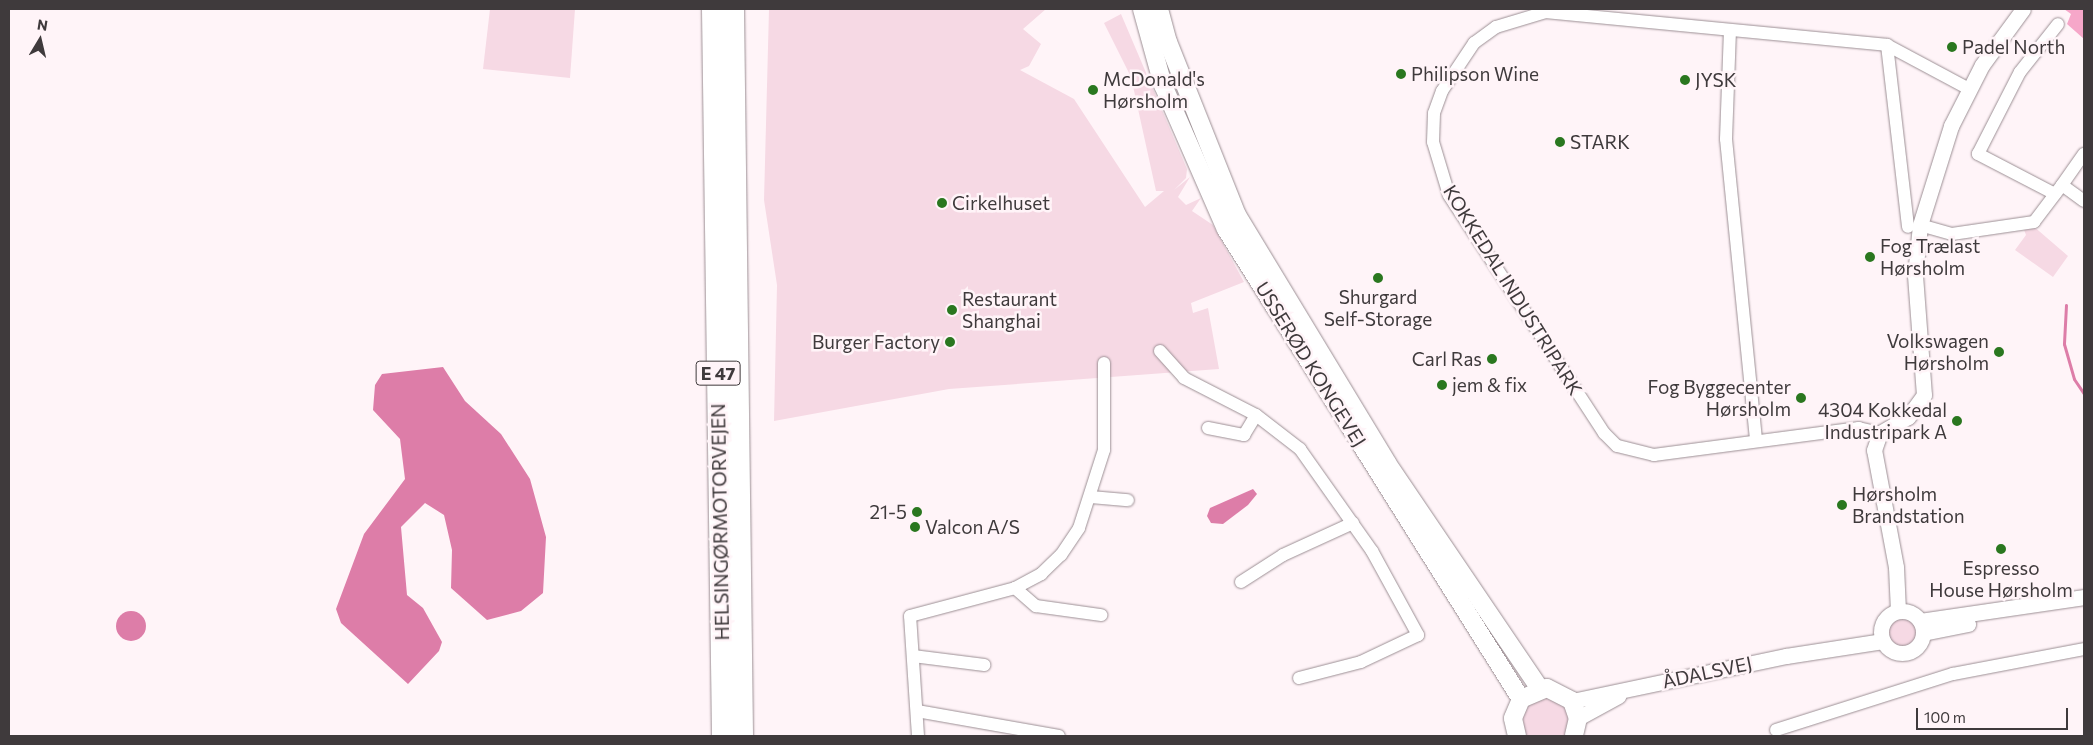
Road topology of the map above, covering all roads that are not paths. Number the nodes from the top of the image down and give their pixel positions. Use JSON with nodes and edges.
{"nodes":[{"id":1,"x":702,"y":9,"type":"edge"},
{"id":2,"x":1142,"y":9,"type":"edge"},
{"id":3,"x":1159,"y":9,"type":"edge"},
{"id":4,"x":2023,"y":9,"type":"edge"},
{"id":5,"x":728,"y":10,"type":"edge"},
{"id":6,"x":1636,"y":14,"type":"edge"},
{"id":7,"x":2058,"y":24,"type":"dead end"},
{"id":8,"x":1730,"y":30,"type":"junction"},
{"id":9,"x":1887,"y":45,"type":"junction"},
{"id":10,"x":715,"y":82,"type":"junction"},
{"id":11,"x":1969,"y":89,"type":"junction"},
{"id":12,"x":2084,"y":154,"type":"edge"},
{"id":13,"x":2058,"y":189,"type":"junction"},
{"id":14,"x":2084,"y":201,"type":"edge"},
{"id":15,"x":1914,"y":226,"type":"junction"},
{"id":16,"x":1160,"y":351,"type":"dead end"},
{"id":17,"x":1104,"y":363,"type":"dead end"},
{"id":18,"x":1256,"y":415,"type":"junction"},
{"id":19,"x":1208,"y":428,"type":"dead end"},
{"id":20,"x":1880,"y":433,"type":"junction"},
{"id":21,"x":1756,"y":441,"type":"junction"},
{"id":22,"x":1091,"y":497,"type":"junction"},
{"id":23,"x":1128,"y":500,"type":"dead end"},
{"id":24,"x":1354,"y":523,"type":"junction"},
{"id":25,"x":1241,"y":582,"type":"dead end"},
{"id":26,"x":1015,"y":588,"type":"junction"},
{"id":27,"x":2084,"y":598,"type":"edge"},
{"id":28,"x":1898,"y":611,"type":"junction"},
{"id":29,"x":1100,"y":615,"type":"dead end"},
{"id":30,"x":1922,"y":627,"type":"junction"},
{"id":31,"x":1882,"y":635,"type":"junction"},
{"id":32,"x":2084,"y":649,"type":"edge"},
{"id":33,"x":913,"y":656,"type":"junction"},
{"id":34,"x":984,"y":665,"type":"dead end"},
{"id":35,"x":1299,"y":678,"type":"dead end"},
{"id":36,"x":1540,"y":689,"type":"junction"},
{"id":37,"x":1521,"y":699,"type":"junction"},
{"id":38,"x":1575,"y":709,"type":"junction"},
{"id":39,"x":917,"y":711,"type":"junction"},
{"id":40,"x":1776,"y":730,"type":"dead end"},
{"id":41,"x":723,"y":736,"type":"edge"},
{"id":42,"x":742,"y":736,"type":"edge"},
{"id":43,"x":918,"y":736,"type":"edge"},
{"id":44,"x":1059,"y":736,"type":"edge"},
{"id":45,"x":1517,"y":736,"type":"edge"},
{"id":46,"x":1574,"y":736,"type":"edge"}],
"edges":[{"from":1,"to":10,"type":"highway"},
{"from":2,"to":37,"type":"main road","name":"USSERØD KONGEVEJ"},
{"from":3,"to":36,"type":"main road","name":"USSERØD KONGEVEJ"},
{"from":4,"to":11,"type":"street"},
{"from":5,"to":10,"type":"highway","name":"HELSINGØRMOTORVEJEN","number":"E 47"},
{"from":5,"to":42,"type":"highway","name":"HELSINGØRMOTORVEJEN","number":"E 47"},
{"from":6,"to":8,"type":"street","name":"KOKKEDAL INDUSTRIPARK"},
{"from":6,"to":21,"type":"street","name":"KOKKEDAL INDUSTRIPARK"},
{"from":7,"to":13,"type":"street"},
{"from":8,"to":9,"type":"street","name":"KOKKEDAL INDUSTRIPARK"},
{"from":8,"to":21,"type":"street"},
{"from":9,"to":11,"type":"street","name":"KOKKEDAL INDUSTRIPARK"},
{"from":9,"to":15,"type":"street"},
{"from":10,"to":41,"type":"highway","name":"HELSINGØRMOTORVEJEN","number":"E 47"},
{"from":11,"to":15,"type":"street"},
{"from":12,"to":13,"type":"street"},
{"from":13,"to":14,"type":"street"},
{"from":13,"to":15,"type":"street"},
{"from":15,"to":20,"type":"street"},
{"from":16,"to":18,"type":"street"},
{"from":17,"to":22,"type":"street"},
{"from":18,"to":19,"type":"street"},
{"from":18,"to":24,"type":"street"},
{"from":20,"to":21,"type":"street","name":"KOKKEDAL INDUSTRIPARK"},
{"from":20,"to":28,"type":"street"},
{"from":22,"to":23,"type":"street"},
{"from":22,"to":26,"type":"street"},
{"from":24,"to":25,"type":"street"},
{"from":24,"to":35,"type":"street"},
{"from":26,"to":29,"type":"street"},
{"from":26,"to":33,"type":"street"},
{"from":27,"to":30,"type":"street"},
{"from":28,"to":30,"type":"street"},
{"from":28,"to":31,"type":"street"},
{"from":30,"to":31,"type":"street"},
{"from":31,"to":38,"type":"street","name":"ÅDALSVEJ"},
{"from":32,"to":40,"type":"street"},
{"from":33,"to":34,"type":"street"},
{"from":33,"to":39,"type":"street"},
{"from":36,"to":37,"type":"main road"},
{"from":36,"to":38,"type":"main road"},
{"from":37,"to":45,"type":"main road"},
{"from":38,"to":46,"type":"main road"},
{"from":39,"to":43,"type":"street"},
{"from":39,"to":44,"type":"street"}]}
